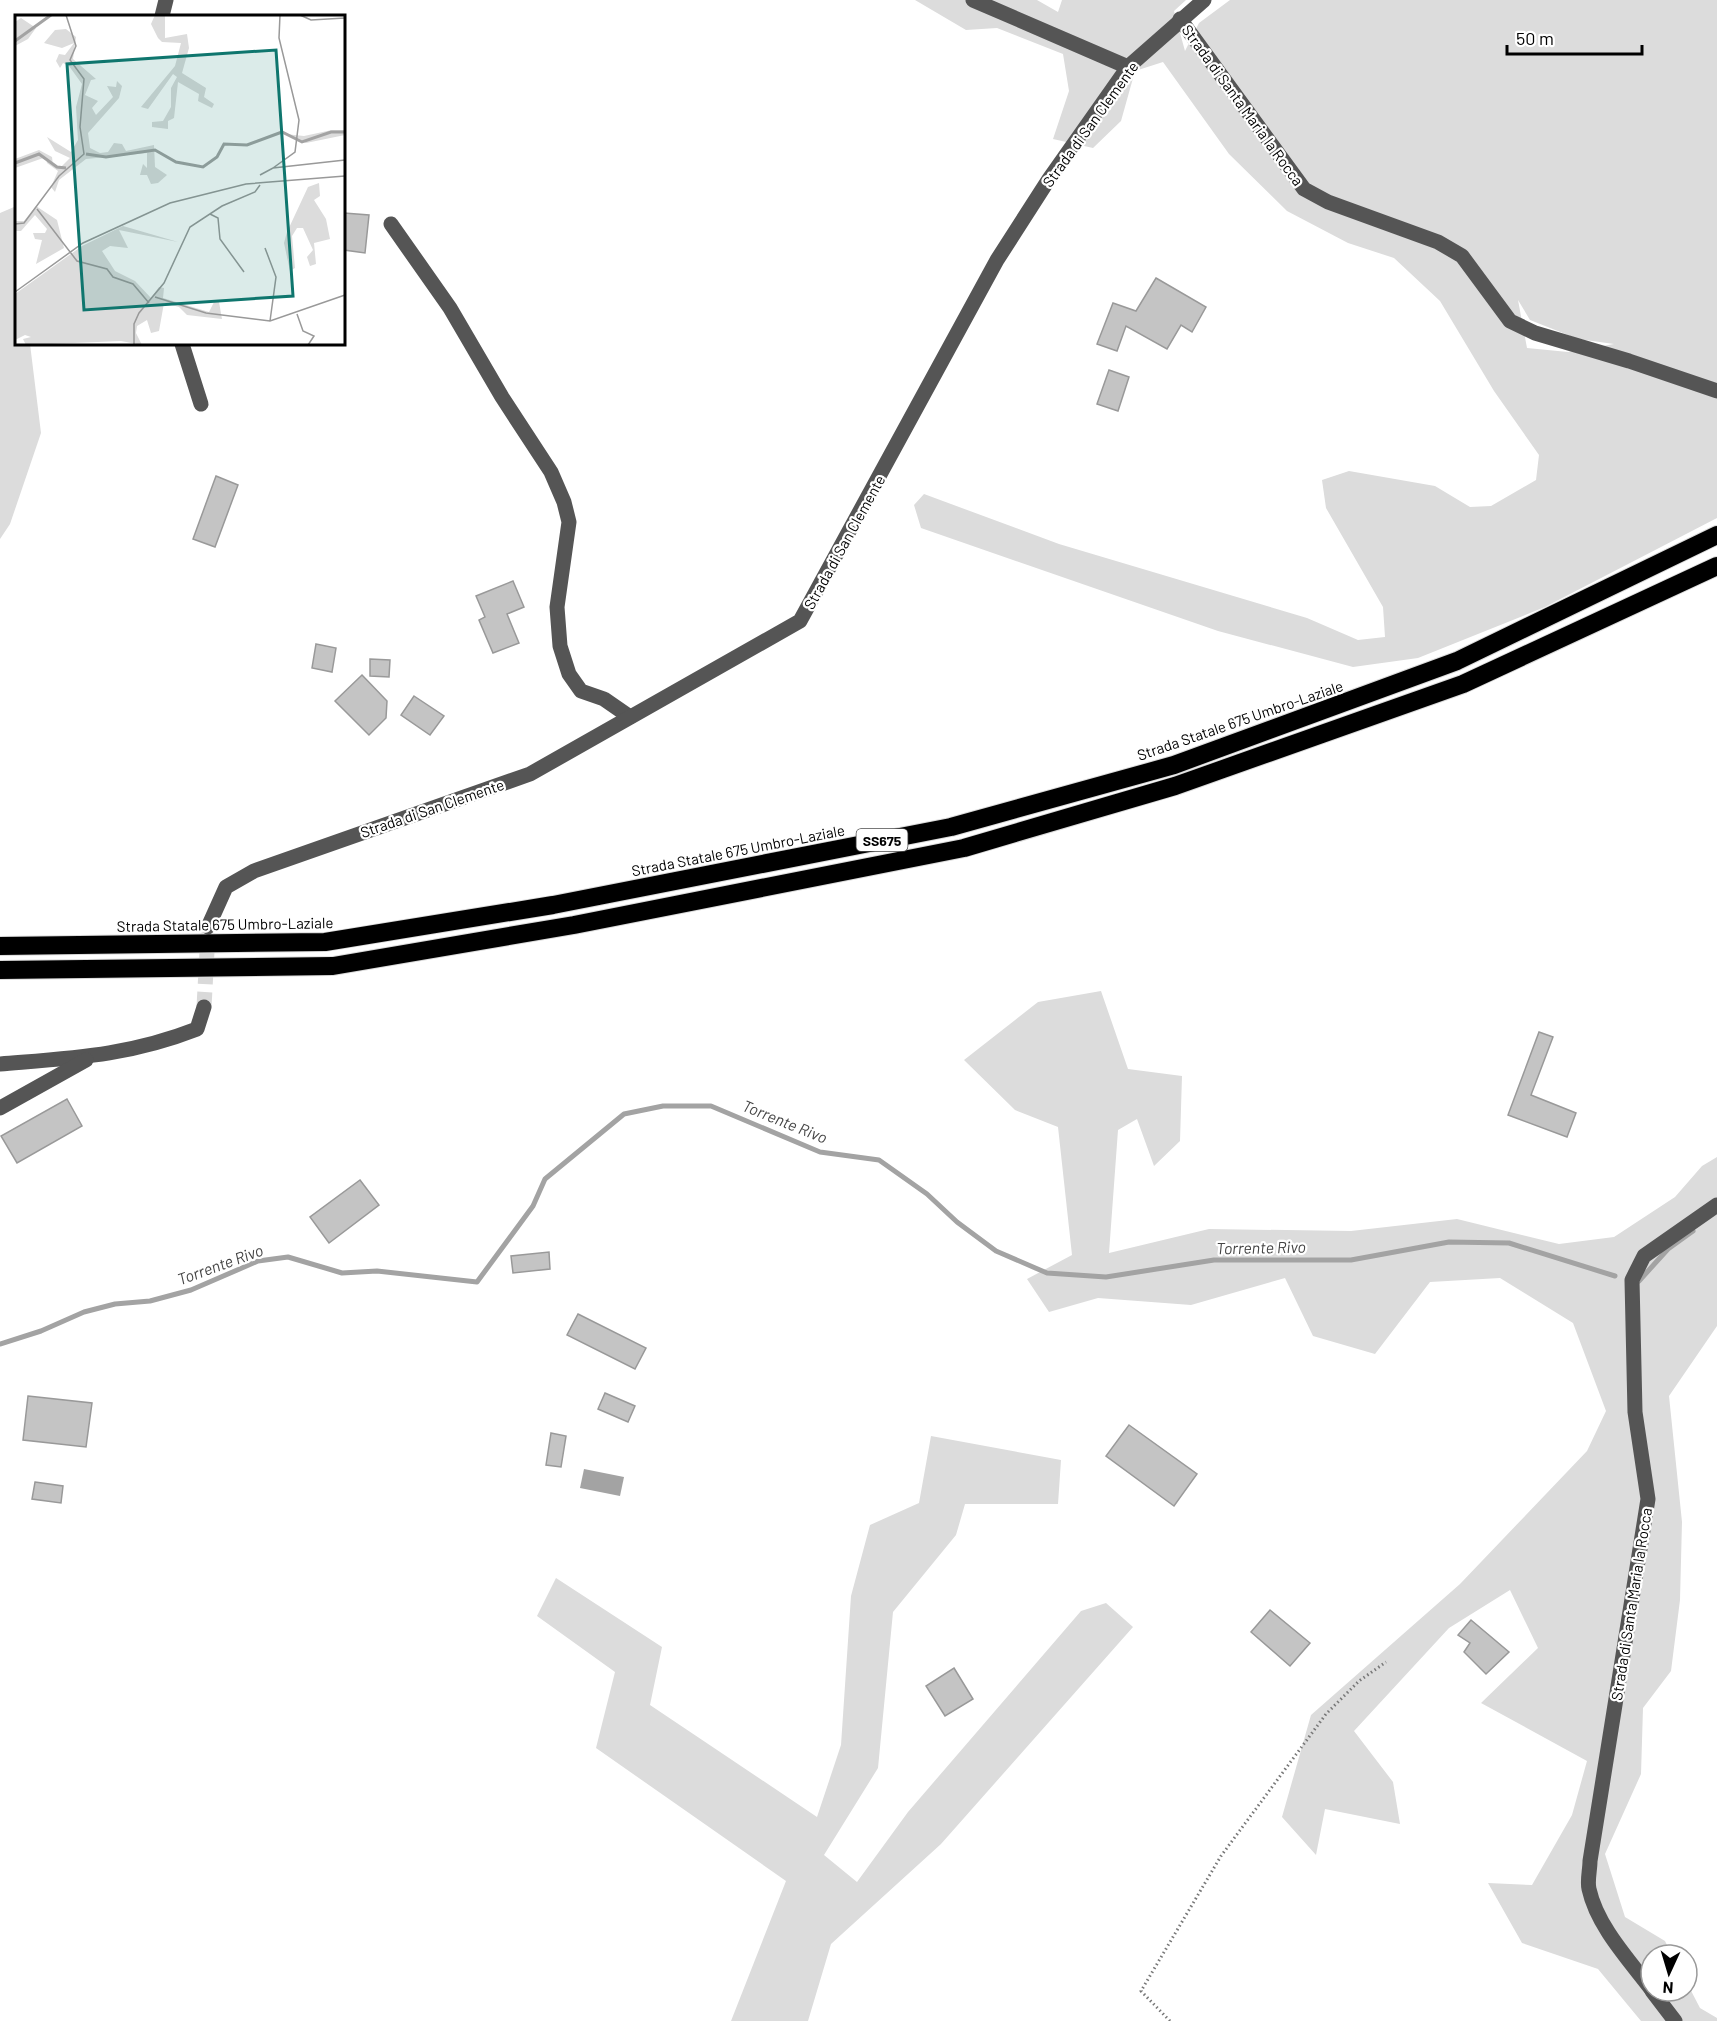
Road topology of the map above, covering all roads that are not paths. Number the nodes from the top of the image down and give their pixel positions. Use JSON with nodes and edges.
{"nodes":[{"id":1,"x":166,"y":0,"type":"edge"},
{"id":2,"x":974,"y":0,"type":"edge"},
{"id":3,"x":1204,"y":0,"type":"edge"},
{"id":4,"x":162,"y":15,"type":"edge"},
{"id":5,"x":1180,"y":19,"type":"junction"},
{"id":6,"x":1128,"y":67,"type":"junction"},
{"id":7,"x":391,"y":224,"type":"dead end"},
{"id":8,"x":182,"y":345,"type":"edge"},
{"id":9,"x":1717,"y":391,"type":"edge"},
{"id":10,"x":201,"y":404,"type":"dead end"},
{"id":11,"x":1717,"y":535,"type":"edge"},
{"id":12,"x":1717,"y":566,"type":"edge"},
{"id":13,"x":630,"y":717,"type":"junction"},
{"id":14,"x":208,"y":927,"type":"tunnel mouth"},
{"id":15,"x":0,"y":946,"type":"edge"},
{"id":16,"x":0,"y":970,"type":"edge"},
{"id":17,"x":204,"y":1007,"type":"tunnel mouth"},
{"id":18,"x":92,"y":1057,"type":"junction"},
{"id":19,"x":0,"y":1064,"type":"edge"},
{"id":20,"x":0,"y":1107,"type":"edge"},
{"id":21,"x":1717,"y":1205,"type":"edge"},
{"id":22,"x":1639,"y":1973,"type":"edge"},
{"id":23,"x":1662,"y":2003,"type":"edge"},
{"id":24,"x":1675,"y":2021,"type":"edge"}],
"edges":[{"from":1,"to":4,"type":"street"},
{"from":2,"to":6,"type":"street"},
{"from":3,"to":5,"type":"street","name":"Strada di San Clemente"},
{"from":5,"to":6,"type":"street","name":"Strada di San Clemente"},
{"from":5,"to":9,"type":"street","name":"Strada di Santa Maria la Rocca"},
{"from":6,"to":13,"type":"street","name":"Strada di San Clemente"},
{"from":7,"to":13,"type":"street"},
{"from":8,"to":10,"type":"street"},
{"from":11,"to":15,"type":"highway","name":"Strada Statale 675 Umbro-Laziale","number":"SS675"},
{"from":12,"to":16,"type":"highway","number":"SS675"},
{"from":13,"to":14,"type":"street","name":"Strada di San Clemente"},
{"from":17,"to":18,"type":"street"},
{"from":18,"to":19,"type":"street"},
{"from":18,"to":20,"type":"street"},
{"from":21,"to":22,"type":"street","name":"Strada di Santa Maria la Rocca"},
{"from":23,"to":24,"type":"street","name":"Strada di Santa Maria la Rocca"}]}
